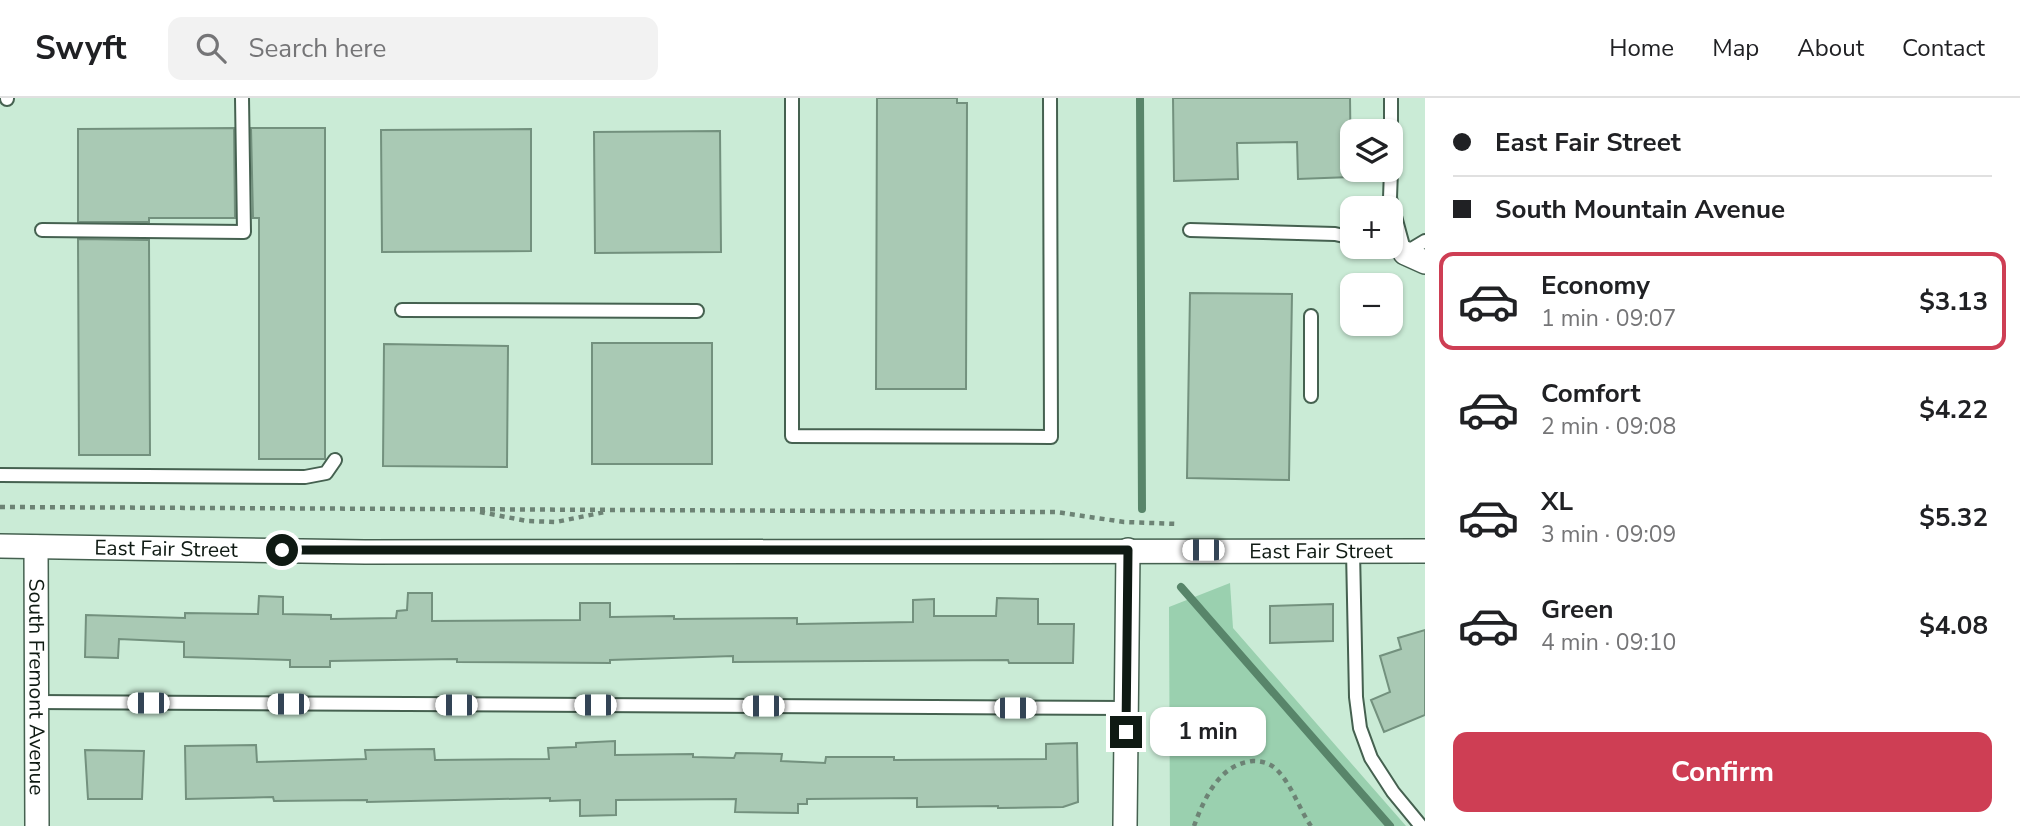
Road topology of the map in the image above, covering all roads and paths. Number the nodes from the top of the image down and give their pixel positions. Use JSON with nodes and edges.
{"nodes":[{"id":1,"x":242,"y":98,"type":"edge"},
{"id":2,"x":792,"y":98,"type":"edge"},
{"id":3,"x":1050,"y":98,"type":"edge"},
{"id":4,"x":1391,"y":98,"type":"edge"},
{"id":5,"x":1391,"y":119,"type":"edge"},
{"id":6,"x":1391,"y":182,"type":"edge"},
{"id":7,"x":42,"y":230,"type":"dead end"},
{"id":8,"x":1190,"y":230,"type":"dead end"},
{"id":9,"x":1340,"y":235,"type":"edge"},
{"id":10,"x":1425,"y":241,"type":"edge"},
{"id":11,"x":1404,"y":254,"type":"edge"},
{"id":12,"x":402,"y":310,"type":"dead end"},
{"id":13,"x":697,"y":310,"type":"dead end"},
{"id":14,"x":1311,"y":316,"type":"dead end"},
{"id":15,"x":1311,"y":396,"type":"dead end"},
{"id":16,"x":335,"y":460,"type":"dead end"},
{"id":17,"x":0,"y":475,"type":"edge"},
{"id":18,"x":0,"y":507,"type":"edge"},
{"id":19,"x":467,"y":509,"type":"junction"},
{"id":20,"x":617,"y":510,"type":"junction"},
{"id":21,"x":1190,"y":524,"type":"dead end"},
{"id":22,"x":0,"y":546,"type":"edge"},
{"id":23,"x":36,"y":547,"type":"junction"},
{"id":24,"x":1128,"y":550,"type":"junction"},
{"id":25,"x":1353,"y":551,"type":"junction"},
{"id":26,"x":1425,"y":551,"type":"edge"},
{"id":27,"x":36,"y":702,"type":"junction"},
{"id":28,"x":1126,"y":708,"type":"junction"},
{"id":29,"x":37,"y":826,"type":"edge"},
{"id":30,"x":1125,"y":826,"type":"edge"},
{"id":31,"x":1194,"y":826,"type":"edge"},
{"id":32,"x":1311,"y":826,"type":"edge"},
{"id":33,"x":1421,"y":826,"type":"edge"}],
"edges":[{"from":1,"to":7,"type":"lane"},
{"from":2,"to":3,"type":"lane"},
{"from":4,"to":5,"type":"lane"},
{"from":6,"to":11,"type":"lane"},
{"from":8,"to":9,"type":"lane"},
{"from":10,"to":11,"type":"lane"},
{"from":12,"to":13,"type":"lane"},
{"from":14,"to":15,"type":"lane"},
{"from":16,"to":17,"type":"lane"},
{"from":18,"to":19,"type":"path"},
{"from":19,"to":20,"type":"path"},
{"from":19,"to":20,"type":"path"},
{"from":20,"to":21,"type":"path"},
{"from":22,"to":23,"type":"street","name":"East Fair Street"},
{"from":23,"to":24,"type":"street","name":"East Fair Street"},
{"from":23,"to":27,"type":"street","name":"South Fremont Avenue"},
{"from":24,"to":25,"type":"street","name":"East Fair Street"},
{"from":24,"to":28,"type":"street"},
{"from":25,"to":26,"type":"street","name":"East Fair Street"},
{"from":25,"to":33,"type":"lane"},
{"from":27,"to":28,"type":"lane"},
{"from":27,"to":29,"type":"street","name":"South Fremont Avenue"},
{"from":28,"to":30,"type":"street"},
{"from":31,"to":32,"type":"path"}]}
